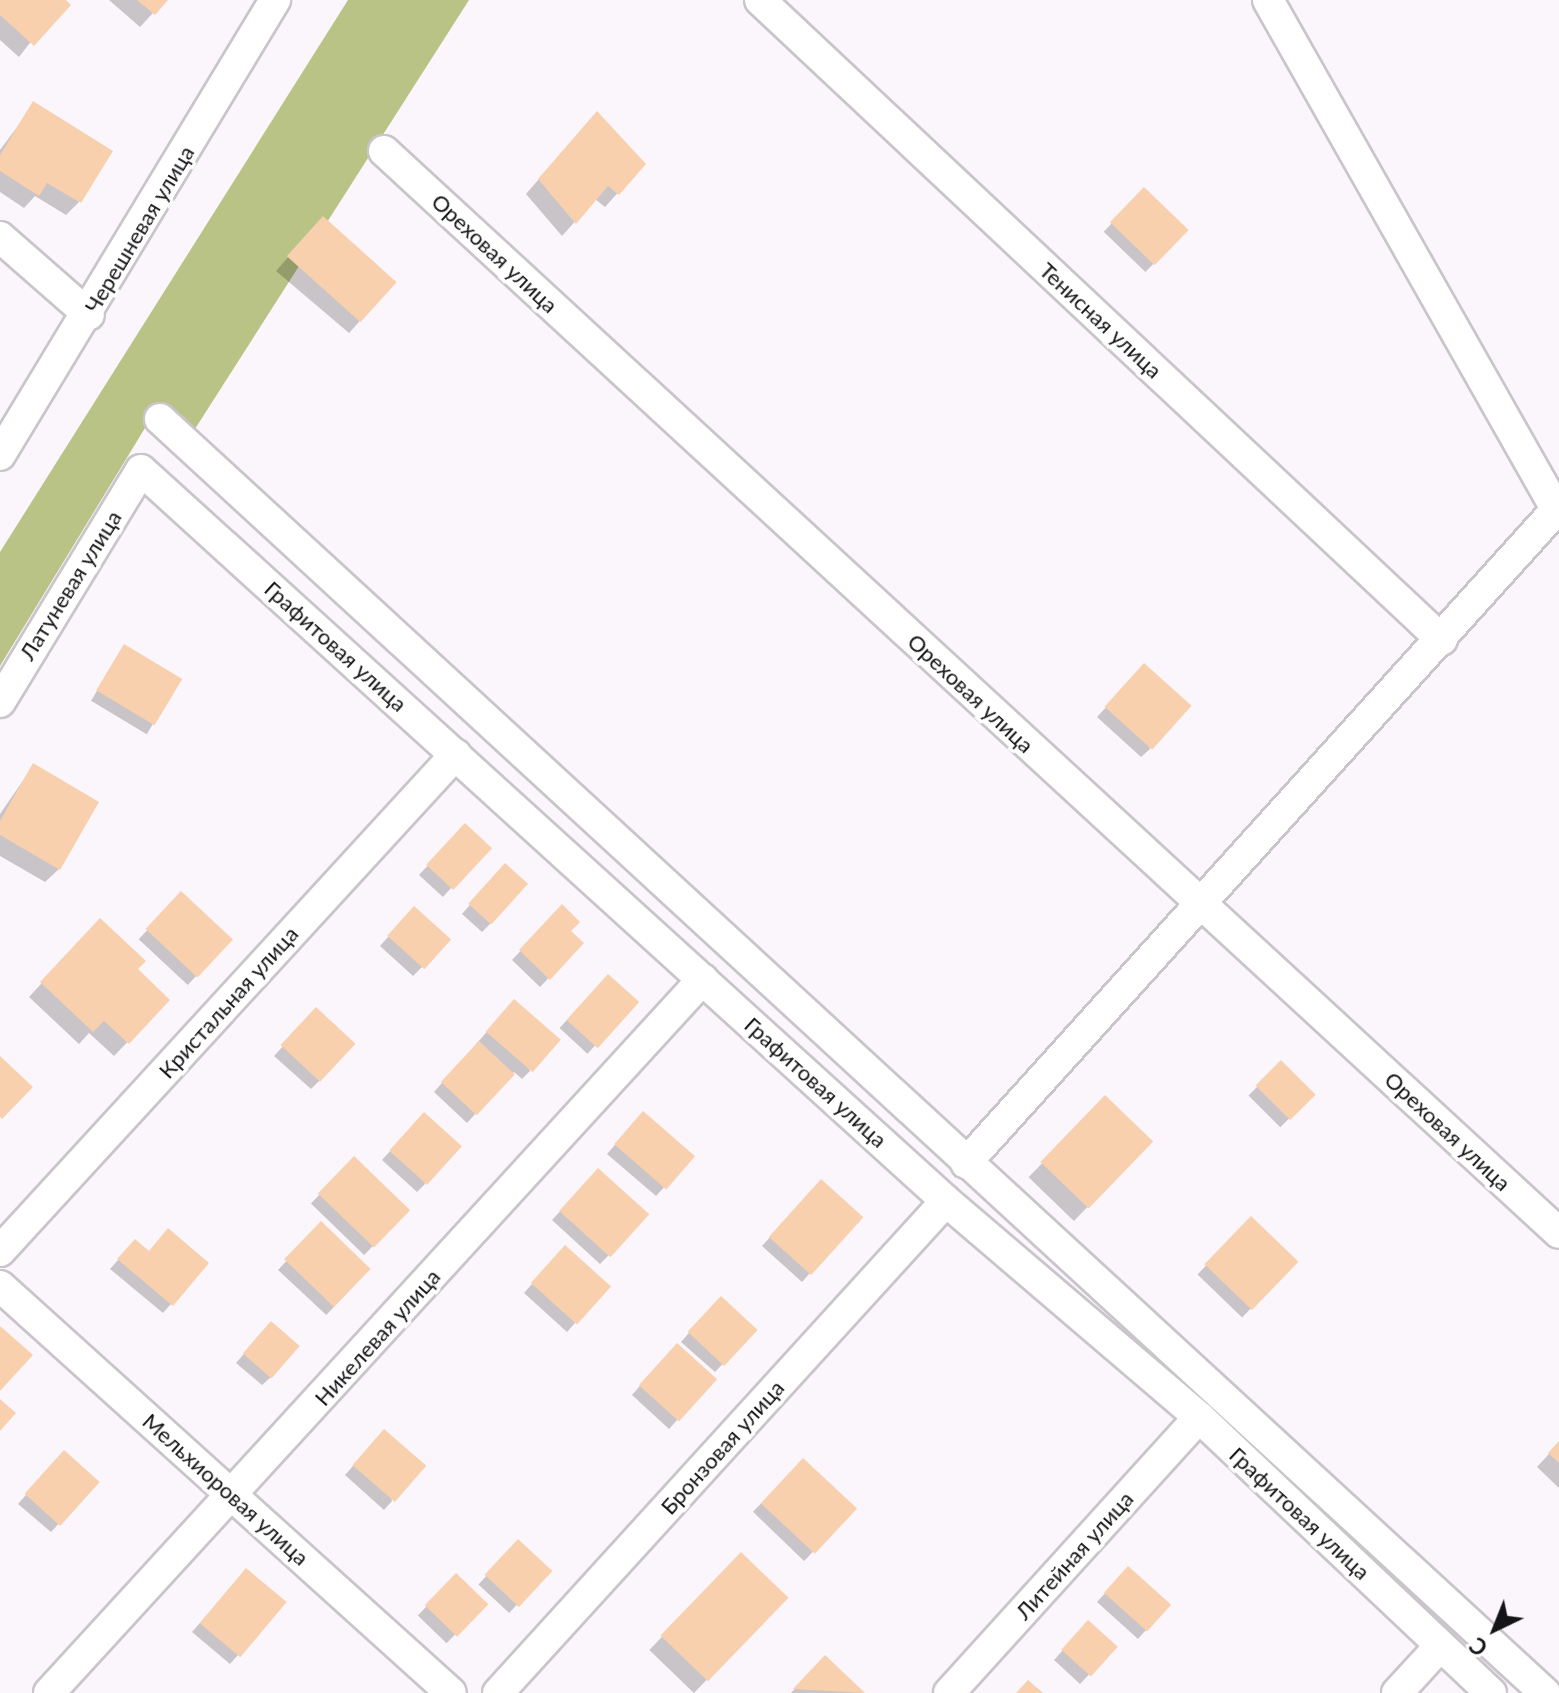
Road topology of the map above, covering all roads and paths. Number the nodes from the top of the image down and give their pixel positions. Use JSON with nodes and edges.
{"nodes":[{"id":1,"x":275,"y":0,"type":"edge"},
{"id":2,"x":760,"y":0,"type":"edge"},
{"id":3,"x":1268,"y":0,"type":"edge"},
{"id":4,"x":384,"y":151,"type":"dead end"},
{"id":5,"x":0,"y":237,"type":"edge"},
{"id":6,"x":89,"y":315,"type":"junction"},
{"id":7,"x":160,"y":419,"type":"dead end"},
{"id":8,"x":0,"y":455,"type":"edge"},
{"id":9,"x":141,"y":470,"type":"joint"},
{"id":10,"x":1558,"y":512,"type":"edge"},
{"id":11,"x":1442,"y":640,"type":"junction"},
{"id":12,"x":0,"y":702,"type":"edge"},
{"id":13,"x":456,"y":754,"type":"junction"},
{"id":14,"x":1197,"y":901,"type":"junction"},
{"id":15,"x":703,"y":979,"type":"junction"},
{"id":16,"x":966,"y":1163,"type":"junction"},
{"id":17,"x":946,"y":1201,"type":"junction"},
{"id":18,"x":1559,"y":1233,"type":"edge"},
{"id":19,"x":0,"y":1251,"type":"edge"},
{"id":20,"x":0,"y":1286,"type":"edge"},
{"id":21,"x":1199,"y":1417,"type":"junction"},
{"id":22,"x":233,"y":1495,"type":"junction"},
{"id":23,"x":1440,"y":1646,"type":"junction"},
{"id":24,"x":49,"y":1693,"type":"edge"},
{"id":25,"x":451,"y":1693,"type":"edge"},
{"id":26,"x":498,"y":1693,"type":"edge"},
{"id":27,"x":949,"y":1693,"type":"edge"},
{"id":28,"x":1397,"y":1693,"type":"edge"},
{"id":29,"x":1491,"y":1693,"type":"edge"},
{"id":30,"x":1545,"y":1693,"type":"edge"}],
"edges":[{"from":1,"to":6,"type":"street","name":"Черешневая улица"},
{"from":2,"to":11,"type":"street","name":"Тенисная улица"},
{"from":3,"to":10,"type":"street"},
{"from":4,"to":14,"type":"street","name":"Ореховая улица"},
{"from":5,"to":6,"type":"street"},
{"from":6,"to":8,"type":"street","name":"Черешневая улица"},
{"from":7,"to":16,"type":"street"},
{"from":9,"to":12,"type":"street","name":"Латуневая улица"},
{"from":9,"to":13,"type":"street","name":"Графитовая улица"},
{"from":10,"to":11,"type":"street"},
{"from":11,"to":14,"type":"street"},
{"from":13,"to":15,"type":"street","name":"Графитовая улица"},
{"from":13,"to":19,"type":"street","name":"Кристальная улица"},
{"from":14,"to":16,"type":"street"},
{"from":14,"to":18,"type":"street","name":"Ореховая улица"},
{"from":15,"to":17,"type":"street","name":"Графитовая улица"},
{"from":15,"to":22,"type":"street","name":"Никелевая улица"},
{"from":16,"to":30,"type":"street"},
{"from":17,"to":21,"type":"street","name":"Графитовая улица"},
{"from":17,"to":26,"type":"street","name":"Бронзовая улица"},
{"from":20,"to":22,"type":"street","name":"Мельхиоровая улица"},
{"from":21,"to":23,"type":"street","name":"Графитовая улица"},
{"from":21,"to":27,"type":"street","name":"Литейная улица"},
{"from":22,"to":24,"type":"street","name":"Никелевая улица"},
{"from":22,"to":25,"type":"street","name":"Мельхиоровая улица"},
{"from":23,"to":28,"type":"street"},
{"from":23,"to":29,"type":"street","name":"Графитовая улица"}]}
